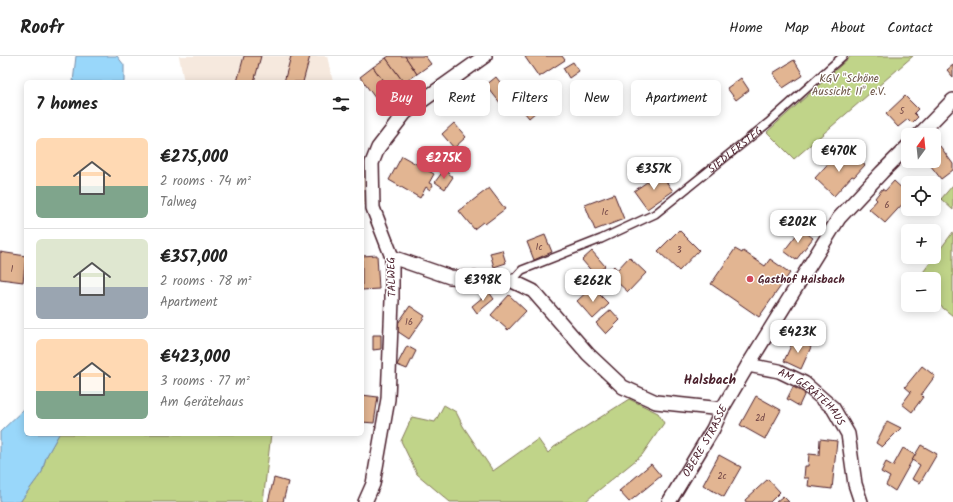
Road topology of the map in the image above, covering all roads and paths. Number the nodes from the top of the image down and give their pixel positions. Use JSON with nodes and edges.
{"nodes":[{"id":1,"x":485,"y":56,"type":"edge"},
{"id":2,"x":843,"y":56,"type":"edge"},
{"id":3,"x":953,"y":100,"type":"edge"},
{"id":4,"x":926,"y":128,"type":"edge"},
{"id":5,"x":901,"y":153,"type":"edge"},
{"id":6,"x":392,"y":257,"type":"junction"},
{"id":7,"x":512,"y":281,"type":"junction"},
{"id":8,"x":748,"y":365,"type":"junction"},
{"id":9,"x":722,"y":409,"type":"junction"},
{"id":10,"x":365,"y":502,"type":"edge"},
{"id":11,"x":669,"y":502,"type":"edge"},
{"id":12,"x":861,"y":502,"type":"edge"}],
"edges":[{"from":1,"to":6,"type":"street","name":"TALWEG"},
{"from":2,"to":7,"type":"lane","name":"SIEDLERSTEG"},
{"from":3,"to":4,"type":"street"},
{"from":5,"to":8,"type":"street","name":"OBERE STRASSE"},
{"from":6,"to":7,"type":"street"},
{"from":6,"to":10,"type":"street","name":"TALWEG"},
{"from":7,"to":9,"type":"street"},
{"from":8,"to":9,"type":"street","name":"OBERE STRASSE"},
{"from":8,"to":12,"type":"street","name":"AM GERÄTEHAUS"},
{"from":9,"to":11,"type":"street","name":"OBERE STRASSE"}]}
